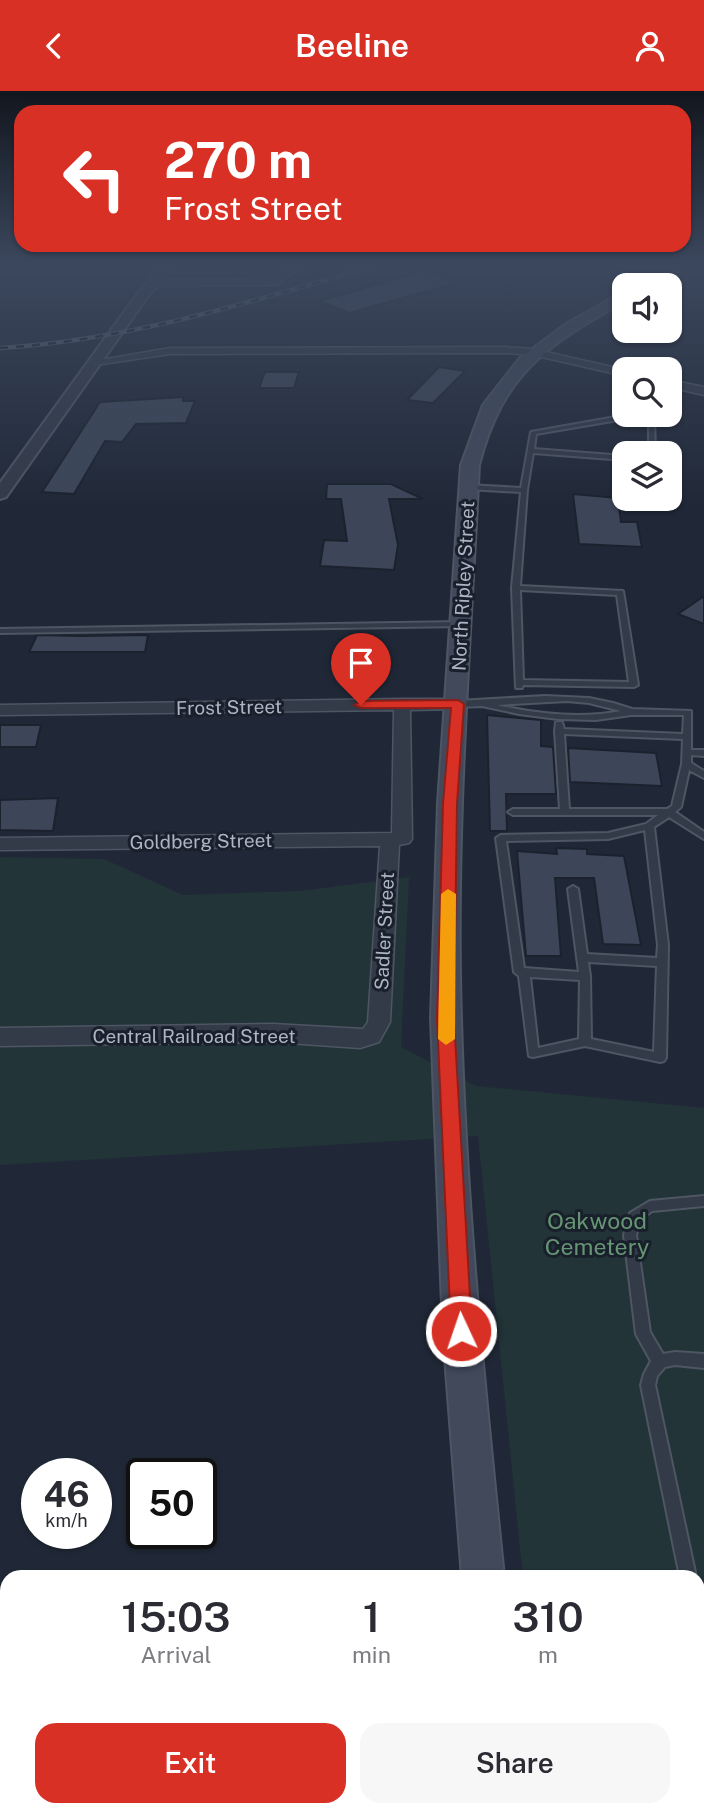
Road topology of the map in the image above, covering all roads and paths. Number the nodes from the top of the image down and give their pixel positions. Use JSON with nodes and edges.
{"nodes":[{"id":1,"x":105,"y":347,"type":"edge"},
{"id":2,"x":540,"y":347,"type":"edge"},
{"id":3,"x":533,"y":352,"type":"junction"},
{"id":4,"x":95,"y":362,"type":"junction"},
{"id":5,"x":612,"y":370,"type":"edge"},
{"id":6,"x":682,"y":386,"type":"edge"},
{"id":7,"x":704,"y":391,"type":"edge"},
{"id":8,"x":652,"y":441,"type":"edge"},
{"id":9,"x":531,"y":451,"type":"junction"},
{"id":10,"x":612,"y":456,"type":"edge"},
{"id":11,"x":468,"y":487,"type":"junction"},
{"id":12,"x":524,"y":490,"type":"junction"},
{"id":13,"x":0,"y":494,"type":"edge"},
{"id":14,"x":516,"y":588,"type":"junction"},
{"id":15,"x":461,"y":624,"type":"junction"},
{"id":16,"x":0,"y":631,"type":"edge"},
{"id":17,"x":519,"y":682,"type":"junction"},
{"id":18,"x":520,"y":699,"type":"junction"},
{"id":19,"x":402,"y":704,"type":"junction"},
{"id":20,"x":458,"y":704,"type":"junction"},
{"id":21,"x":485,"y":704,"type":"junction"},
{"id":22,"x":0,"y":711,"type":"edge"},
{"id":23,"x":631,"y":712,"type":"junction"},
{"id":24,"x":558,"y":715,"type":"junction"},
{"id":25,"x":559,"y":731,"type":"junction"},
{"id":26,"x":686,"y":737,"type":"junction"},
{"id":27,"x":685,"y":752,"type":"junction"},
{"id":28,"x":704,"y":753,"type":"edge"},
{"id":29,"x":686,"y":764,"type":"junction"},
{"id":30,"x":704,"y":775,"type":"edge"},
{"id":31,"x":513,"y":812,"type":"dead end"},
{"id":32,"x":565,"y":812,"type":"junction"},
{"id":33,"x":668,"y":812,"type":"junction"},
{"id":34,"x":649,"y":826,"type":"junction"},
{"id":35,"x":704,"y":836,"type":"edge"},
{"id":36,"x":396,"y":839,"type":"junction"},
{"id":37,"x":0,"y":844,"type":"edge"},
{"id":38,"x":573,"y":889,"type":"dead end"},
{"id":39,"x":582,"y":958,"type":"junction"},
{"id":40,"x":663,"y":962,"type":"junction"},
{"id":41,"x":524,"y":973,"type":"junction"},
{"id":42,"x":585,"y":976,"type":"junction"},
{"id":43,"x":379,"y":1022,"type":"joint"},
{"id":44,"x":0,"y":1037,"type":"edge"},
{"id":45,"x":585,"y":1042,"type":"junction"},
{"id":46,"x":704,"y":1201,"type":"edge"},
{"id":47,"x":659,"y":1361,"type":"junction"},
{"id":48,"x":704,"y":1361,"type":"edge"},
{"id":49,"x":481,"y":1570,"type":"edge"},
{"id":50,"x":687,"y":1570,"type":"edge"}],
"edges":[{"from":1,"to":4,"type":"street"},
{"from":2,"to":3,"type":"main road","name":"North Ripley Street"},
{"from":3,"to":4,"type":"street"},
{"from":3,"to":5,"type":"street"},
{"from":3,"to":11,"type":"main road","name":"North Ripley Street"},
{"from":4,"to":13,"type":"street"},
{"from":6,"to":7,"type":"street"},
{"from":8,"to":9,"type":"lane"},
{"from":9,"to":10,"type":"lane"},
{"from":9,"to":12,"type":"lane"},
{"from":11,"to":12,"type":"lane"},
{"from":11,"to":15,"type":"main road","name":"North Ripley Street"},
{"from":12,"to":14,"type":"lane"},
{"from":14,"to":17,"type":"lane"},
{"from":14,"to":17,"type":"lane"},
{"from":15,"to":16,"type":"lane"},
{"from":15,"to":20,"type":"main road","name":"North Ripley Street"},
{"from":17,"to":18,"type":"lane"},
{"from":18,"to":21,"type":"lane"},
{"from":18,"to":23,"type":"lane"},
{"from":19,"to":20,"type":"street","name":"Frost Street"},
{"from":19,"to":22,"type":"street","name":"Frost Street"},
{"from":19,"to":36,"type":"street","name":"Sadler Street"},
{"from":20,"to":21,"type":"lane"},
{"from":20,"to":49,"type":"main road","name":"North Ripley Street"},
{"from":21,"to":24,"type":"lane"},
{"from":23,"to":24,"type":"lane"},
{"from":23,"to":26,"type":"lane"},
{"from":24,"to":25,"type":"lane"},
{"from":25,"to":26,"type":"lane"},
{"from":25,"to":32,"type":"lane"},
{"from":26,"to":27,"type":"lane"},
{"from":27,"to":28,"type":"lane"},
{"from":27,"to":29,"type":"lane"},
{"from":29,"to":30,"type":"lane"},
{"from":29,"to":33,"type":"lane"},
{"from":31,"to":32,"type":"lane"},
{"from":32,"to":33,"type":"lane"},
{"from":33,"to":34,"type":"lane"},
{"from":33,"to":35,"type":"lane"},
{"from":34,"to":40,"type":"lane"},
{"from":34,"to":41,"type":"lane"},
{"from":36,"to":37,"type":"street","name":"Goldberg Street"},
{"from":36,"to":43,"type":"street","name":"Sadler Street"},
{"from":38,"to":39,"type":"lane"},
{"from":39,"to":40,"type":"lane"},
{"from":39,"to":42,"type":"lane"},
{"from":40,"to":45,"type":"lane"},
{"from":41,"to":42,"type":"lane"},
{"from":41,"to":45,"type":"lane"},
{"from":42,"to":45,"type":"lane"},
{"from":43,"to":44,"type":"street","name":"Central Railroad Street"},
{"from":46,"to":47,"type":"lane"},
{"from":47,"to":48,"type":"lane"},
{"from":47,"to":50,"type":"lane"}]}
